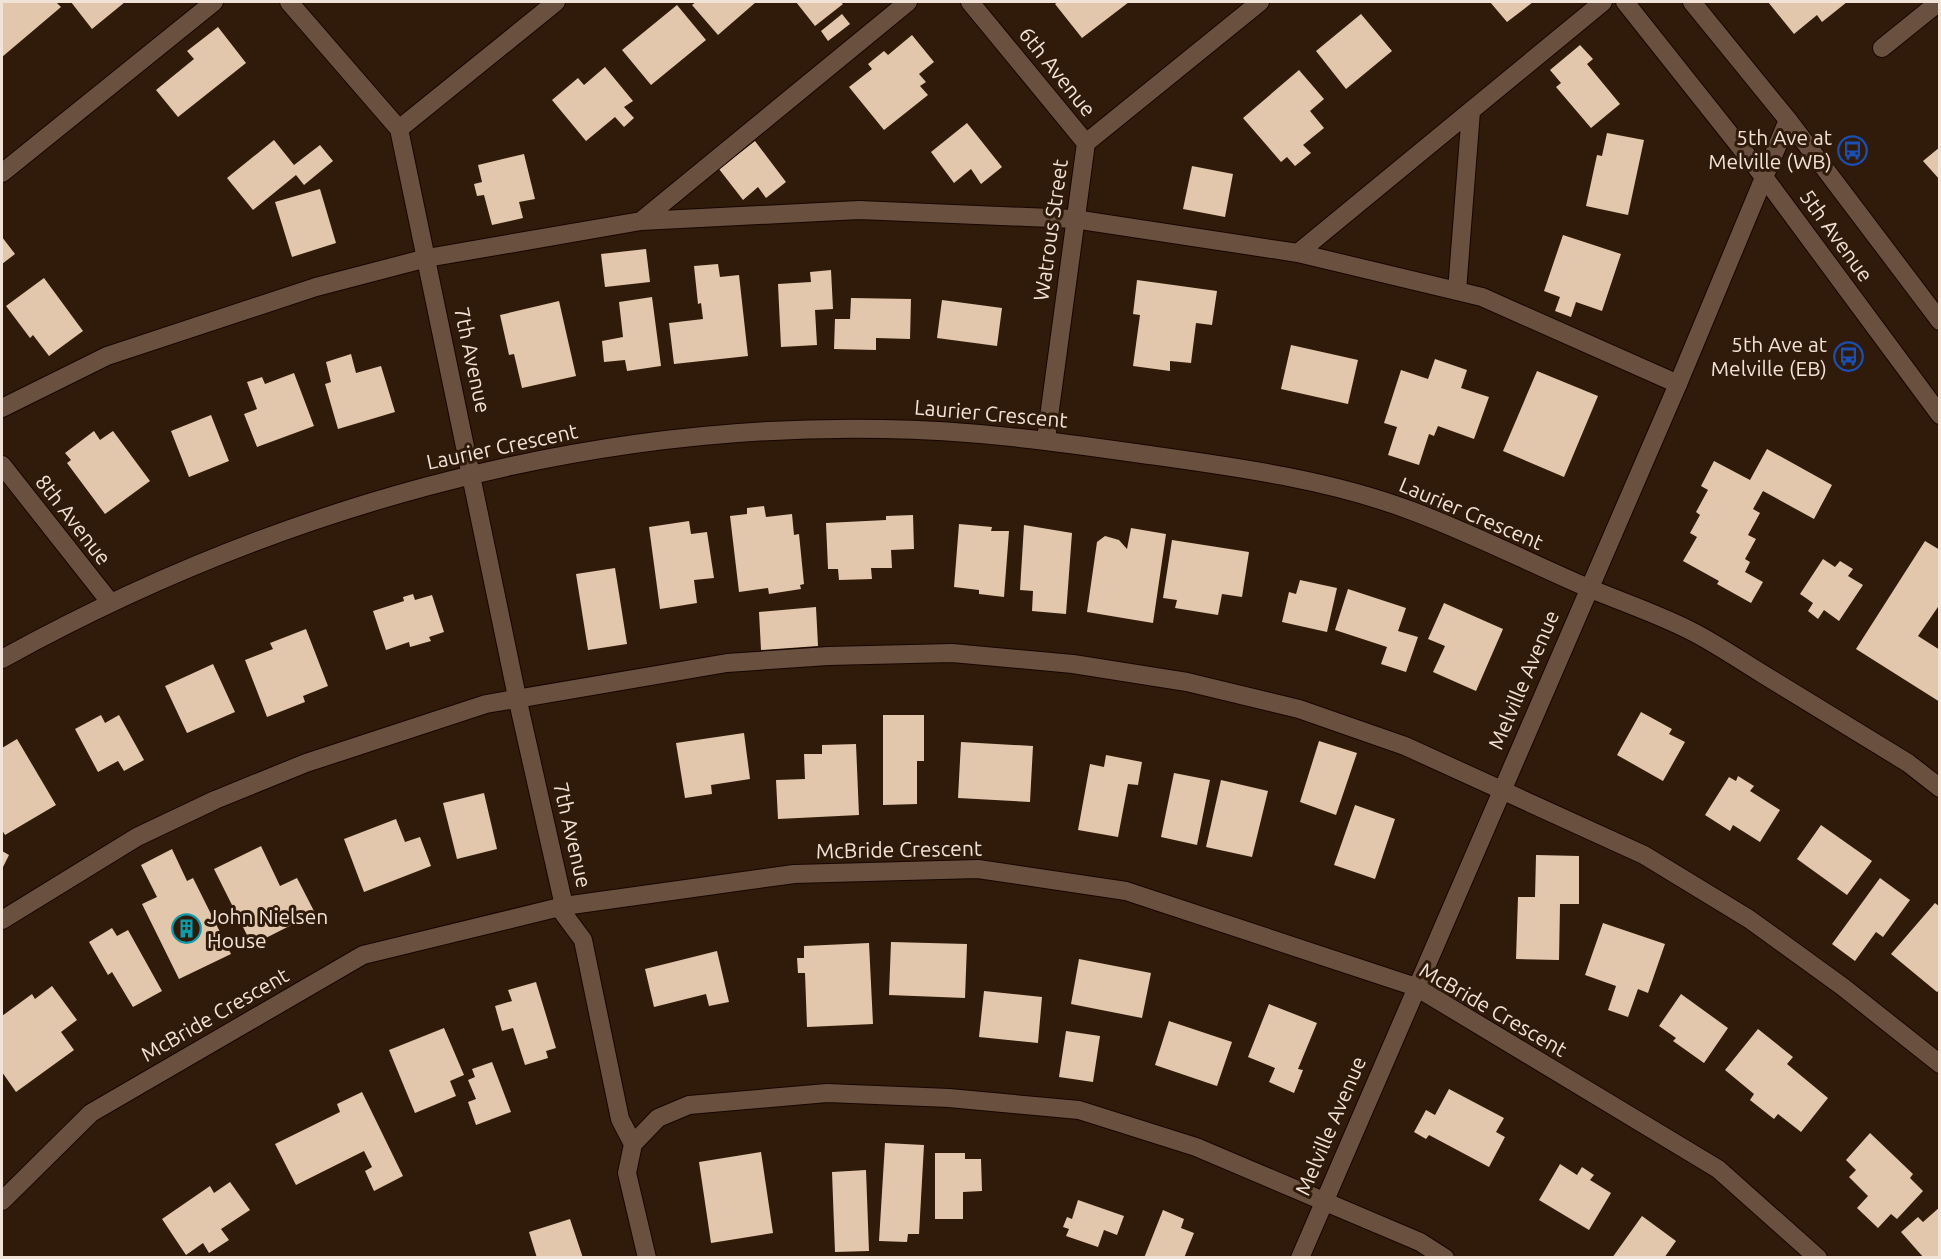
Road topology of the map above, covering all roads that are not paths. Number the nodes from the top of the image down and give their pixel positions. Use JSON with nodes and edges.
{"nodes":[{"id":1,"x":214,"y":2,"type":"edge"},
{"id":2,"x":290,"y":2,"type":"edge"},
{"id":3,"x":556,"y":2,"type":"edge"},
{"id":4,"x":908,"y":2,"type":"edge"},
{"id":5,"x":970,"y":2,"type":"edge"},
{"id":6,"x":1260,"y":2,"type":"edge"},
{"id":7,"x":1603,"y":2,"type":"edge"},
{"id":8,"x":1625,"y":2,"type":"edge"},
{"id":9,"x":1692,"y":2,"type":"edge"},
{"id":10,"x":1939,"y":2,"type":"edge"},
{"id":11,"x":1882,"y":48,"type":"dead end"},
{"id":12,"x":1471,"y":111,"type":"junction"},
{"id":13,"x":1788,"y":120,"type":"junction"},
{"id":14,"x":399,"y":129,"type":"junction"},
{"id":15,"x":1086,"y":143,"type":"junction"},
{"id":16,"x":2,"y":173,"type":"edge"},
{"id":17,"x":1764,"y":177,"type":"junction"},
{"id":18,"x":1074,"y":219,"type":"junction"},
{"id":19,"x":641,"y":221,"type":"junction"},
{"id":20,"x":1298,"y":253,"type":"junction"},
{"id":21,"x":427,"y":258,"type":"junction"},
{"id":22,"x":1457,"y":291,"type":"junction"},
{"id":23,"x":1940,"y":321,"type":"edge"},
{"id":24,"x":1678,"y":384,"type":"junction"},
{"id":25,"x":2,"y":408,"type":"edge"},
{"id":26,"x":1940,"y":414,"type":"edge"},
{"id":27,"x":1046,"y":439,"type":"junction"},
{"id":28,"x":2,"y":465,"type":"edge"},
{"id":29,"x":473,"y":475,"type":"junction"},
{"id":30,"x":1589,"y":588,"type":"junction"},
{"id":31,"x":110,"y":602,"type":"junction"},
{"id":32,"x":2,"y":659,"type":"edge"},
{"id":33,"x":517,"y":698,"type":"junction"},
{"id":34,"x":1940,"y":788,"type":"edge"},
{"id":35,"x":1502,"y":789,"type":"junction"},
{"id":36,"x":564,"y":906,"type":"junction"},
{"id":37,"x":2,"y":920,"type":"edge"},
{"id":38,"x":1416,"y":987,"type":"junction"},
{"id":39,"x":1940,"y":1064,"type":"edge"},
{"id":40,"x":633,"y":1144,"type":"junction"},
{"id":41,"x":2,"y":1201,"type":"edge"},
{"id":42,"x":1323,"y":1202,"type":"junction"},
{"id":43,"x":647,"y":1257,"type":"edge"},
{"id":44,"x":1300,"y":1257,"type":"edge"},
{"id":45,"x":1445,"y":1257,"type":"edge"},
{"id":46,"x":1818,"y":1257,"type":"edge"}],
"edges":[{"from":1,"to":16,"type":"street"},
{"from":2,"to":14,"type":"street","name":"7th Avenue"},
{"from":3,"to":14,"type":"street"},
{"from":4,"to":19,"type":"street"},
{"from":5,"to":15,"type":"street","name":"6th Avenue"},
{"from":6,"to":15,"type":"street","name":"Watrous Street"},
{"from":7,"to":12,"type":"street"},
{"from":8,"to":17,"type":"street","name":"5th Avenue"},
{"from":9,"to":13,"type":"street","name":"5th Avenue"},
{"from":10,"to":11,"type":"street"},
{"from":12,"to":20,"type":"street"},
{"from":12,"to":22,"type":"street"},
{"from":13,"to":17,"type":"street","name":"Melville Avenue"},
{"from":13,"to":23,"type":"street","name":"5th Avenue"},
{"from":14,"to":21,"type":"street","name":"7th Avenue"},
{"from":15,"to":18,"type":"street","name":"Watrous Street"},
{"from":17,"to":24,"type":"street","name":"Melville Avenue"},
{"from":17,"to":26,"type":"street","name":"5th Avenue"},
{"from":18,"to":19,"type":"street"},
{"from":18,"to":20,"type":"street"},
{"from":18,"to":27,"type":"street","name":"Watrous Street"},
{"from":19,"to":21,"type":"street"},
{"from":20,"to":22,"type":"street"},
{"from":21,"to":25,"type":"street"},
{"from":21,"to":29,"type":"street","name":"7th Avenue"},
{"from":22,"to":24,"type":"street"},
{"from":24,"to":30,"type":"street","name":"Melville Avenue"},
{"from":27,"to":29,"type":"street","name":"Laurier Crescent"},
{"from":27,"to":30,"type":"street","name":"Laurier Crescent"},
{"from":28,"to":31,"type":"street","name":"8th Avenue"},
{"from":29,"to":31,"type":"street","name":"Laurier Crescent"},
{"from":29,"to":33,"type":"street","name":"7th Avenue"},
{"from":30,"to":34,"type":"street","name":"Laurier Crescent"},
{"from":30,"to":35,"type":"street","name":"Melville Avenue"},
{"from":31,"to":32,"type":"street","name":"Laurier Crescent"},
{"from":33,"to":35,"type":"street"},
{"from":33,"to":36,"type":"street","name":"7th Avenue"},
{"from":33,"to":37,"type":"street"},
{"from":35,"to":38,"type":"street","name":"Melville Avenue"},
{"from":35,"to":39,"type":"street"},
{"from":36,"to":38,"type":"street","name":"McBride Crescent"},
{"from":36,"to":40,"type":"street","name":"7th Avenue"},
{"from":36,"to":41,"type":"street","name":"McBride Crescent"},
{"from":38,"to":42,"type":"street","name":"Melville Avenue"},
{"from":38,"to":46,"type":"street","name":"McBride Crescent"},
{"from":40,"to":42,"type":"street"},
{"from":40,"to":43,"type":"street"},
{"from":42,"to":44,"type":"street","name":"Melville Avenue"},
{"from":42,"to":45,"type":"street"}]}
